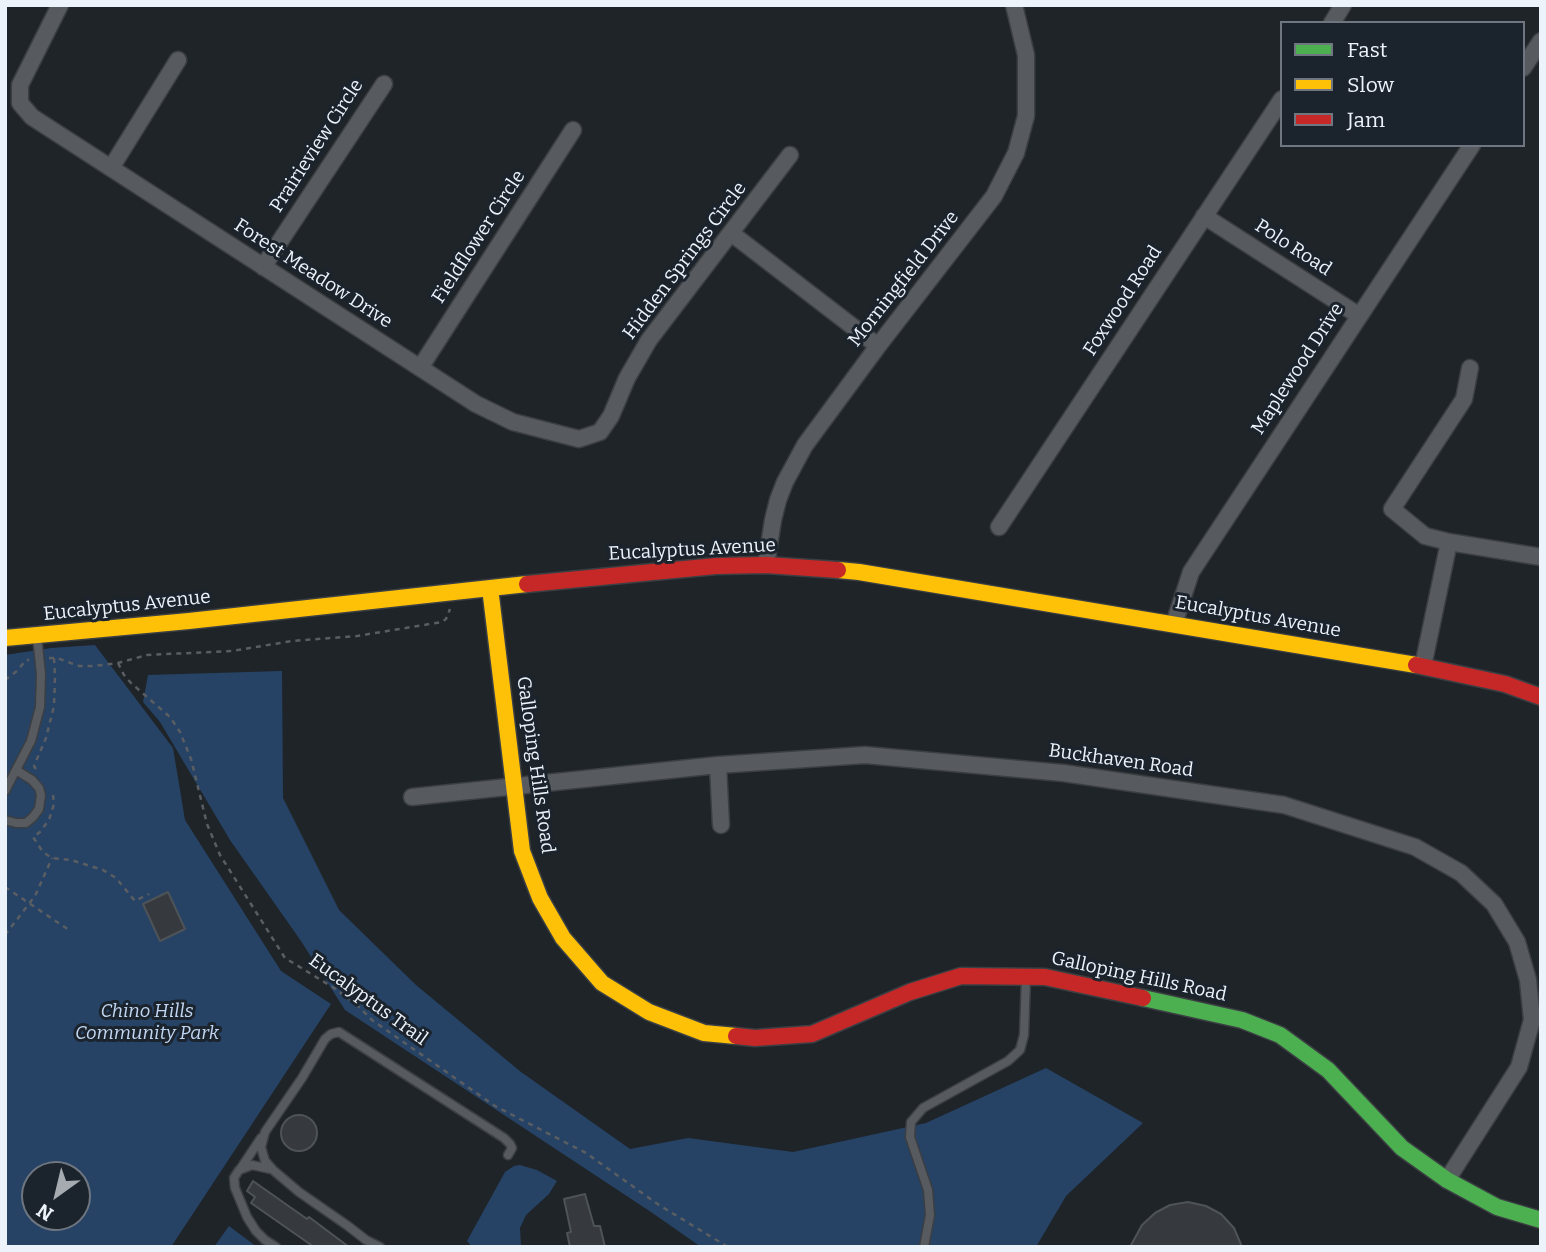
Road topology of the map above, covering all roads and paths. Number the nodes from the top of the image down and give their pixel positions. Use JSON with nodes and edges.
{"nodes":[{"id":1,"x":60,"y":5,"type":"edge"},
{"id":2,"x":1014,"y":5,"type":"edge"},
{"id":3,"x":1343,"y":5,"type":"edge"},
{"id":4,"x":1333,"y":21,"type":"edge"},
{"id":5,"x":1541,"y":41,"type":"edge"},
{"id":6,"x":178,"y":60,"type":"dead end"},
{"id":7,"x":1525,"y":65,"type":"edge"},
{"id":8,"x":384,"y":84,"type":"dead end"},
{"id":9,"x":1280,"y":102,"type":"edge"},
{"id":10,"x":573,"y":130,"type":"dead end"},
{"id":11,"x":1471,"y":147,"type":"edge"},
{"id":12,"x":790,"y":155,"type":"dead end"},
{"id":13,"x":111,"y":168,"type":"junction"},
{"id":14,"x":1204,"y":216,"type":"junction"},
{"id":15,"x":732,"y":233,"type":"junction"},
{"id":16,"x":263,"y":267,"type":"junction"},
{"id":17,"x":1359,"y":316,"type":"junction"},
{"id":18,"x":878,"y":346,"type":"junction"},
{"id":19,"x":420,"y":368,"type":"junction"},
{"id":20,"x":1470,"y":368,"type":"dead end"},
{"id":21,"x":600,"y":432,"type":"joint"},
{"id":22,"x":999,"y":527,"type":"dead end"},
{"id":23,"x":1449,"y":542,"type":"junction"},
{"id":24,"x":1541,"y":557,"type":"edge"},
{"id":25,"x":766,"y":565,"type":"junction"},
{"id":26,"x":490,"y":588,"type":"junction"},
{"id":27,"x":450,"y":593,"type":"junction"},
{"id":28,"x":1174,"y":624,"type":"junction"},
{"id":29,"x":37,"y":636,"type":"junction"},
{"id":30,"x":5,"y":638,"type":"edge"},
{"id":31,"x":40,"y":658,"type":"junction"},
{"id":32,"x":54,"y":658,"type":"junction"},
{"id":33,"x":118,"y":663,"type":"junction"},
{"id":34,"x":1423,"y":666,"type":"junction"},
{"id":35,"x":5,"y":680,"type":"edge"},
{"id":36,"x":1541,"y":697,"type":"edge"},
{"id":37,"x":718,"y":765,"type":"junction"},
{"id":38,"x":16,"y":770,"type":"junction"},
{"id":39,"x":38,"y":771,"type":"dead end"},
{"id":40,"x":514,"y":787,"type":"junction"},
{"id":41,"x":5,"y":791,"type":"edge"},
{"id":42,"x":52,"y":791,"type":"dead end"},
{"id":43,"x":412,"y":797,"type":"dead end"},
{"id":44,"x":5,"y":820,"type":"edge"},
{"id":45,"x":721,"y":824,"type":"dead end"},
{"id":46,"x":52,"y":858,"type":"junction"},
{"id":47,"x":5,"y":887,"type":"edge"},
{"id":48,"x":149,"y":894,"type":"dead end"},
{"id":49,"x":29,"y":904,"type":"junction"},
{"id":50,"x":69,"y":930,"type":"dead end"},
{"id":51,"x":5,"y":935,"type":"edge"},
{"id":52,"x":1026,"y":977,"type":"junction"},
{"id":53,"x":1536,"y":1021,"type":"edge"},
{"id":54,"x":265,"y":1132,"type":"junction"},
{"id":55,"x":508,"y":1155,"type":"dead end"},
{"id":56,"x":239,"y":1170,"type":"junction"},
{"id":57,"x":272,"y":1170,"type":"junction"},
{"id":58,"x":1447,"y":1181,"type":"junction"},
{"id":59,"x":1541,"y":1220,"type":"edge"},
{"id":60,"x":368,"y":1245,"type":"edge"},
{"id":61,"x":276,"y":1247,"type":"edge"},
{"id":62,"x":380,"y":1247,"type":"edge"},
{"id":63,"x":728,"y":1247,"type":"edge"},
{"id":64,"x":924,"y":1247,"type":"edge"}],
"edges":[{"from":1,"to":13,"type":"street","name":"Forest Meadow Drive"},
{"from":2,"to":18,"type":"street","name":"Morningfield Drive"},
{"from":3,"to":4,"type":"street"},
{"from":5,"to":7,"type":"street"},
{"from":6,"to":13,"type":"street"},
{"from":8,"to":16,"type":"street","name":"Prairieview Circle"},
{"from":9,"to":14,"type":"street","name":"Foxwood Road"},
{"from":10,"to":19,"type":"street","name":"Fieldflower Circle"},
{"from":11,"to":17,"type":"street","name":"Maplewood Drive"},
{"from":12,"to":15,"type":"street","name":"Hidden Springs Circle"},
{"from":13,"to":16,"type":"street","name":"Forest Meadow Drive"},
{"from":14,"to":17,"type":"street","name":"Polo Road"},
{"from":14,"to":22,"type":"street","name":"Foxwood Road"},
{"from":15,"to":18,"type":"street"},
{"from":15,"to":21,"type":"street","name":"Hidden Springs Circle"},
{"from":16,"to":19,"type":"street","name":"Forest Meadow Drive"},
{"from":17,"to":28,"type":"street","name":"Maplewood Drive"},
{"from":18,"to":25,"type":"street","name":"Morningfield Drive"},
{"from":19,"to":21,"type":"street","name":"Forest Meadow Drive"},
{"from":20,"to":23,"type":"street"},
{"from":23,"to":24,"type":"street"},
{"from":23,"to":34,"type":"street"},
{"from":25,"to":26,"type":"street","name":"Eucalyptus Avenue"},
{"from":25,"to":28,"type":"street","name":"Eucalyptus Avenue"},
{"from":26,"to":27,"type":"street","name":"Eucalyptus Avenue"},
{"from":26,"to":40,"type":"street","name":"Galloping Hills Road"},
{"from":27,"to":29,"type":"street","name":"Eucalyptus Avenue"},
{"from":27,"to":33,"type":"path"},
{"from":28,"to":34,"type":"street","name":"Eucalyptus Avenue"},
{"from":29,"to":30,"type":"street","name":"Eucalyptus Avenue"},
{"from":29,"to":31,"type":"lane"},
{"from":31,"to":32,"type":"path"},
{"from":31,"to":35,"type":"path"},
{"from":31,"to":38,"type":"lane"},
{"from":32,"to":33,"type":"path"},
{"from":32,"to":39,"type":"path"},
{"from":33,"to":63,"type":"path","name":"Eucalyptus Trail"},
{"from":34,"to":36,"type":"street","name":"Eucalyptus Avenue"},
{"from":37,"to":40,"type":"street","name":"Buckhaven Road"},
{"from":37,"to":45,"type":"street"},
{"from":37,"to":53,"type":"street","name":"Buckhaven Road"},
{"from":38,"to":41,"type":"lane"},
{"from":38,"to":44,"type":"lane"},
{"from":40,"to":43,"type":"street","name":"Buckhaven Road"},
{"from":40,"to":52,"type":"street","name":"Galloping Hills Road"},
{"from":42,"to":46,"type":"path"},
{"from":46,"to":48,"type":"path"},
{"from":46,"to":49,"type":"path"},
{"from":47,"to":49,"type":"path"},
{"from":49,"to":50,"type":"path"},
{"from":49,"to":51,"type":"path"},
{"from":52,"to":58,"type":"street","name":"Galloping Hills Road"},
{"from":52,"to":64,"type":"lane"},
{"from":53,"to":58,"type":"street","name":"Buckhaven Road"},
{"from":54,"to":55,"type":"lane"},
{"from":54,"to":56,"type":"lane"},
{"from":54,"to":57,"type":"lane"},
{"from":56,"to":57,"type":"lane"},
{"from":56,"to":61,"type":"lane"},
{"from":57,"to":60,"type":"lane"},
{"from":58,"to":59,"type":"street","name":"Galloping Hills Road"},
{"from":60,"to":62,"type":"lane"}]}
